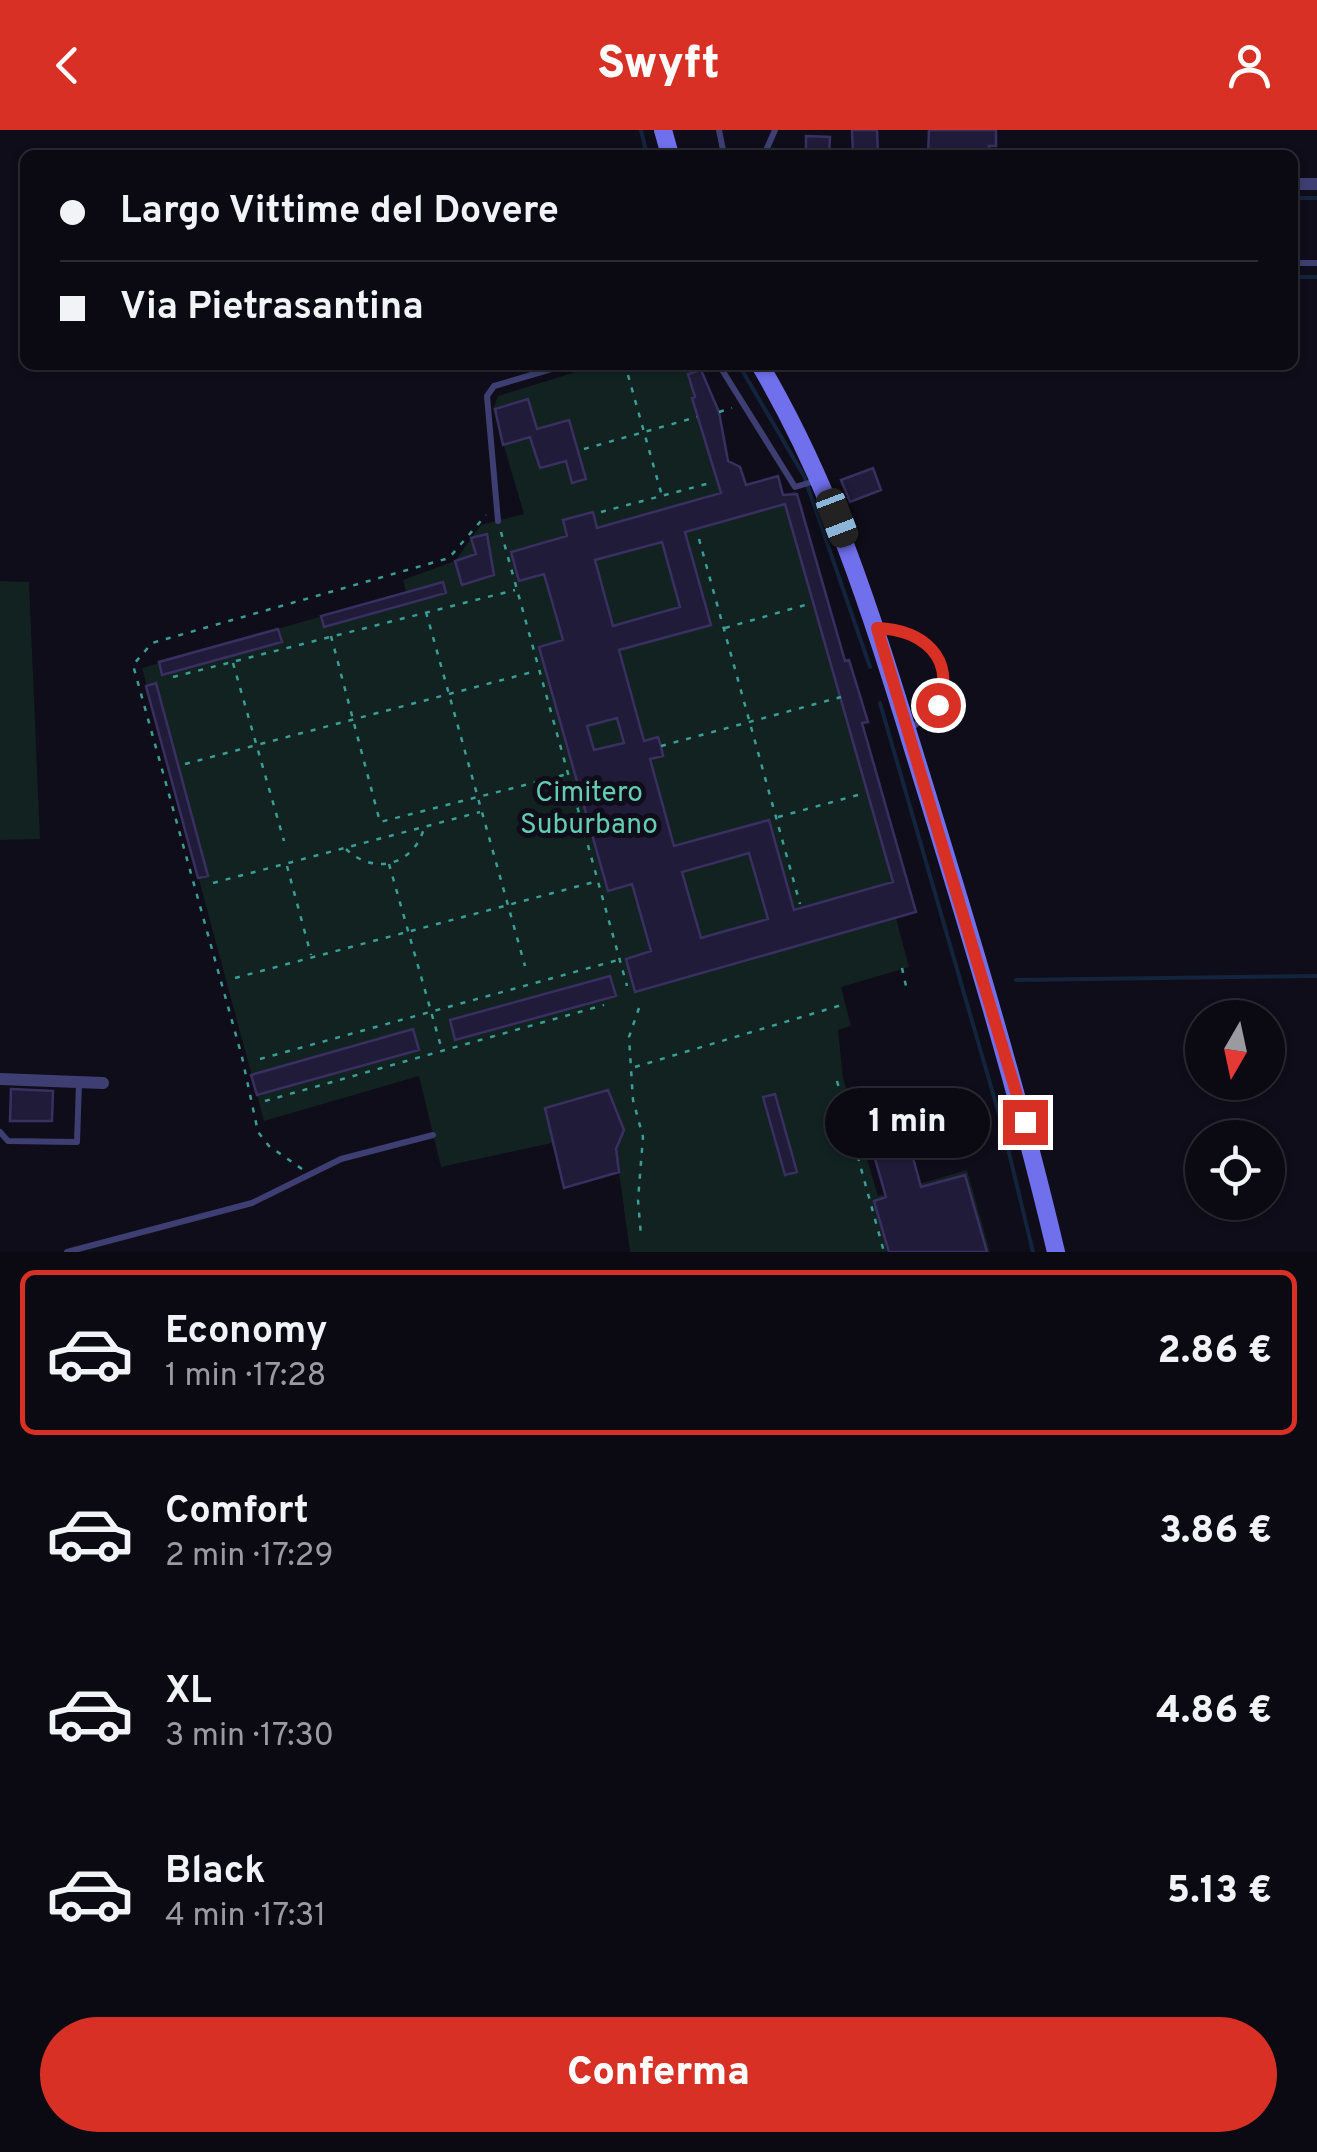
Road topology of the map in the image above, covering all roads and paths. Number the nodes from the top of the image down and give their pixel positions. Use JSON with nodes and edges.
{"nodes":[{"id":1,"x":547,"y":370,"type":"edge"},
{"id":2,"x":722,"y":370,"type":"edge"},
{"id":3,"x":763,"y":370,"type":"edge"},
{"id":4,"x":628,"y":374,"type":"dead end"},
{"id":5,"x":743,"y":404,"type":"junction"},
{"id":6,"x":719,"y":412,"type":"dead end"},
{"id":7,"x":697,"y":417,"type":"dead end"},
{"id":8,"x":644,"y":432,"type":"junction"},
{"id":9,"x":584,"y":449,"type":"dead end"},
{"id":10,"x":818,"y":480,"type":"junction"},
{"id":11,"x":714,"y":482,"type":"dead end"},
{"id":12,"x":662,"y":496,"type":"junction"},
{"id":13,"x":495,"y":507,"type":"junction"},
{"id":14,"x":601,"y":512,"type":"dead end"},
{"id":15,"x":498,"y":521,"type":"joint"},
{"id":16,"x":699,"y":539,"type":"dead end"},
{"id":17,"x":516,"y":589,"type":"junction"},
{"id":18,"x":812,"y":602,"type":"dead end"},
{"id":19,"x":426,"y":612,"type":"junction"},
{"id":20,"x":724,"y":628,"type":"junction"},
{"id":21,"x":877,"y":628,"type":"junction"},
{"id":22,"x":331,"y":636,"type":"junction"},
{"id":23,"x":232,"y":662,"type":"junction"},
{"id":24,"x":537,"y":670,"type":"junction"},
{"id":25,"x":173,"y":676,"type":"dead end"},
{"id":26,"x":448,"y":694,"type":"junction"},
{"id":27,"x":841,"y":697,"type":"dead end"},
{"id":28,"x":352,"y":720,"type":"junction"},
{"id":29,"x":749,"y":720,"type":"junction"},
{"id":30,"x":908,"y":731,"type":"junction"},
{"id":31,"x":257,"y":746,"type":"junction"},
{"id":32,"x":661,"y":746,"type":"dead end"},
{"id":33,"x":185,"y":764,"type":"dead end"},
{"id":34,"x":566,"y":775,"type":"junction"},
{"id":35,"x":864,"y":793,"type":"dead end"},
{"id":36,"x":478,"y":798,"type":"junction"},
{"id":37,"x":482,"y":812,"type":"junction"},
{"id":38,"x":776,"y":818,"type":"junction"},
{"id":39,"x":424,"y":827,"type":"junction"},
{"id":40,"x":284,"y":841,"type":"dead end"},
{"id":41,"x":345,"y":848,"type":"junction"},
{"id":42,"x":286,"y":864,"type":"junction"},
{"id":43,"x":390,"y":864,"type":"junction"},
{"id":44,"x":596,"y":881,"type":"junction"},
{"id":45,"x":213,"y":883,"type":"dead end"},
{"id":46,"x":508,"y":902,"type":"junction"},
{"id":47,"x":800,"y":904,"type":"dead end"},
{"id":48,"x":407,"y":930,"type":"junction"},
{"id":49,"x":311,"y":956,"type":"junction"},
{"id":50,"x":620,"y":959,"type":"junction"},
{"id":51,"x":525,"y":966,"type":"dead end"},
{"id":52,"x":902,"y":968,"type":"dead end"},
{"id":53,"x":235,"y":978,"type":"dead end"},
{"id":54,"x":627,"y":986,"type":"dead end"},
{"id":55,"x":906,"y":986,"type":"dead end"},
{"id":56,"x":844,"y":1004,"type":"dead end"},
{"id":57,"x":604,"y":1005,"type":"dead end"},
{"id":58,"x":640,"y":1008,"type":"dead end"},
{"id":59,"x":431,"y":1011,"type":"junction"},
{"id":60,"x":442,"y":1050,"type":"junction"},
{"id":61,"x":260,"y":1059,"type":"dead end"},
{"id":62,"x":633,"y":1067,"type":"junction"},
{"id":63,"x":0,"y":1079,"type":"edge"},
{"id":64,"x":837,"y":1081,"type":"dead end"},
{"id":65,"x":80,"y":1082,"type":"junction"},
{"id":66,"x":103,"y":1084,"type":"dead end"},
{"id":67,"x":265,"y":1101,"type":"dead end"},
{"id":68,"x":0,"y":1132,"type":"edge"},
{"id":69,"x":434,"y":1135,"type":"dead end"},
{"id":70,"x":308,"y":1173,"type":"junction"},
{"id":71,"x":641,"y":1236,"type":"dead end"},
{"id":72,"x":67,"y":1252,"type":"edge"},
{"id":73,"x":884,"y":1252,"type":"edge"},
{"id":74,"x":1056,"y":1252,"type":"edge"}],
"edges":[{"from":1,"to":13,"type":"lane"},
{"from":2,"to":5,"type":"lane"},
{"from":3,"to":10,"type":"street"},
{"from":4,"to":8,"type":"path"},
{"from":5,"to":6,"type":"path"},
{"from":5,"to":10,"type":"lane"},
{"from":7,"to":8,"type":"path"},
{"from":8,"to":9,"type":"path"},
{"from":8,"to":12,"type":"path"},
{"from":10,"to":21,"type":"street"},
{"from":11,"to":12,"type":"path"},
{"from":12,"to":14,"type":"path"},
{"from":13,"to":15,"type":"lane"},
{"from":13,"to":70,"type":"path"},
{"from":15,"to":17,"type":"path"},
{"from":16,"to":20,"type":"path"},
{"from":17,"to":19,"type":"path"},
{"from":17,"to":24,"type":"path"},
{"from":18,"to":20,"type":"path"},
{"from":19,"to":22,"type":"path"},
{"from":19,"to":26,"type":"path"},
{"from":20,"to":29,"type":"path"},
{"from":21,"to":30,"type":"street"},
{"from":21,"to":30,"type":"lane"},
{"from":22,"to":23,"type":"path"},
{"from":22,"to":28,"type":"path"},
{"from":23,"to":25,"type":"path"},
{"from":23,"to":31,"type":"path"},
{"from":24,"to":26,"type":"path"},
{"from":24,"to":34,"type":"path"},
{"from":26,"to":28,"type":"path"},
{"from":26,"to":36,"type":"path"},
{"from":27,"to":29,"type":"path"},
{"from":28,"to":31,"type":"path"},
{"from":28,"to":36,"type":"path"},
{"from":29,"to":32,"type":"path"},
{"from":29,"to":38,"type":"path"},
{"from":30,"to":74,"type":"street"},
{"from":31,"to":33,"type":"path"},
{"from":31,"to":40,"type":"path"},
{"from":34,"to":36,"type":"path"},
{"from":34,"to":44,"type":"path"},
{"from":35,"to":38,"type":"path"},
{"from":36,"to":37,"type":"path"},
{"from":37,"to":39,"type":"path"},
{"from":37,"to":46,"type":"path"},
{"from":38,"to":47,"type":"path"},
{"from":39,"to":41,"type":"path"},
{"from":39,"to":43,"type":"path"},
{"from":41,"to":42,"type":"path"},
{"from":41,"to":43,"type":"path"},
{"from":42,"to":45,"type":"path"},
{"from":42,"to":49,"type":"path"},
{"from":43,"to":48,"type":"path"},
{"from":44,"to":46,"type":"path"},
{"from":44,"to":50,"type":"path"},
{"from":46,"to":48,"type":"path"},
{"from":46,"to":51,"type":"path"},
{"from":48,"to":49,"type":"path"},
{"from":48,"to":59,"type":"path"},
{"from":49,"to":53,"type":"path"},
{"from":50,"to":54,"type":"path"},
{"from":50,"to":59,"type":"path"},
{"from":52,"to":55,"type":"path"},
{"from":56,"to":62,"type":"path"},
{"from":57,"to":60,"type":"path"},
{"from":58,"to":62,"type":"path"},
{"from":59,"to":60,"type":"path"},
{"from":59,"to":61,"type":"path"},
{"from":60,"to":67,"type":"path"},
{"from":62,"to":71,"type":"path"},
{"from":63,"to":65,"type":"street"},
{"from":64,"to":73,"type":"path"},
{"from":65,"to":66,"type":"street"},
{"from":65,"to":68,"type":"lane"},
{"from":69,"to":70,"type":"lane"},
{"from":70,"to":72,"type":"lane"}]}
